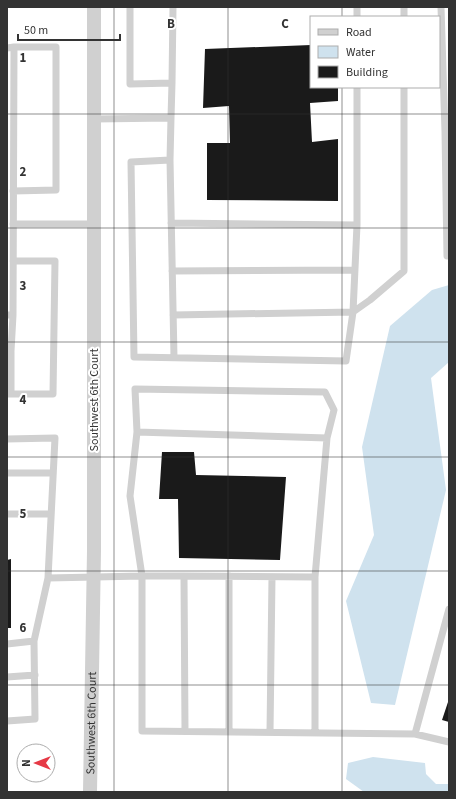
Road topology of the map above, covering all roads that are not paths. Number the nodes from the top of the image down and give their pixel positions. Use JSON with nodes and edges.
{"nodes":[{"id":1,"x":94,"y":7,"type":"edge"},
{"id":2,"x":130,"y":7,"type":"edge"},
{"id":3,"x":173,"y":7,"type":"edge"},
{"id":4,"x":441,"y":7,"type":"edge"},
{"id":5,"x":10,"y":47,"type":"edge"},
{"id":6,"x":446,"y":56,"type":"edge"},
{"id":7,"x":172,"y":84,"type":"junction"},
{"id":8,"x":357,"y":88,"type":"edge"},
{"id":9,"x":404,"y":88,"type":"edge"},
{"id":10,"x":10,"y":91,"type":"edge"},
{"id":11,"x":172,"y":118,"type":"junction"},
{"id":12,"x":94,"y":120,"type":"junction"},
{"id":13,"x":447,"y":132,"type":"edge"},
{"id":14,"x":10,"y":137,"type":"edge"},
{"id":15,"x":170,"y":160,"type":"junction"},
{"id":16,"x":13,"y":191,"type":"junction"},
{"id":17,"x":13,"y":224,"type":"junction"},
{"id":18,"x":94,"y":224,"type":"junction"},
{"id":19,"x":171,"y":224,"type":"junction"},
{"id":20,"x":357,"y":225,"type":"junction"},
{"id":21,"x":449,"y":256,"type":"edge"},
{"id":22,"x":13,"y":262,"type":"junction"},
{"id":23,"x":355,"y":270,"type":"junction"},
{"id":24,"x":172,"y":271,"type":"junction"},
{"id":25,"x":353,"y":312,"type":"junction"},
{"id":26,"x":10,"y":315,"type":"edge"},
{"id":27,"x":173,"y":315,"type":"junction"},
{"id":28,"x":9,"y":351,"type":"edge"},
{"id":29,"x":174,"y":358,"type":"junction"},
{"id":30,"x":9,"y":394,"type":"edge"},
{"id":31,"x":137,"y":432,"type":"junction"},
{"id":32,"x":327,"y":438,"type":"junction"},
{"id":33,"x":7,"y":439,"type":"edge"},
{"id":34,"x":7,"y":473,"type":"edge"},
{"id":35,"x":53,"y":473,"type":"junction"},
{"id":36,"x":7,"y":514,"type":"edge"},
{"id":37,"x":51,"y":514,"type":"junction"},
{"id":38,"x":142,"y":576,"type":"junction"},
{"id":39,"x":184,"y":576,"type":"junction"},
{"id":40,"x":229,"y":576,"type":"junction"},
{"id":41,"x":272,"y":576,"type":"junction"},
{"id":42,"x":315,"y":576,"type":"junction"},
{"id":43,"x":94,"y":577,"type":"junction"},
{"id":44,"x":48,"y":578,"type":"junction"},
{"id":45,"x":449,"y":609,"type":"edge"},
{"id":46,"x":34,"y":642,"type":"junction"},
{"id":47,"x":7,"y":644,"type":"edge"},
{"id":48,"x":35,"y":675,"type":"junction"},
{"id":49,"x":7,"y":677,"type":"edge"},
{"id":50,"x":7,"y":721,"type":"edge"},
{"id":51,"x":185,"y":731,"type":"junction"},
{"id":52,"x":228,"y":732,"type":"junction"},
{"id":53,"x":270,"y":732,"type":"junction"},
{"id":54,"x":315,"y":733,"type":"junction"},
{"id":55,"x":415,"y":734,"type":"junction"},
{"id":56,"x":449,"y":742,"type":"edge"},
{"id":57,"x":90,"y":792,"type":"edge"}],
"edges":[{"from":1,"to":12,"type":"street","name":"Southwest 6th Court"},
{"from":2,"to":7,"type":"lane"},
{"from":3,"to":7,"type":"lane"},
{"from":4,"to":6,"type":"lane"},
{"from":5,"to":10,"type":"lane"},
{"from":5,"to":16,"type":"lane"},
{"from":6,"to":13,"type":"lane"},
{"from":7,"to":11,"type":"lane"},
{"from":8,"to":20,"type":"lane"},
{"from":9,"to":25,"type":"lane"},
{"from":10,"to":14,"type":"lane"},
{"from":11,"to":12,"type":"lane"},
{"from":11,"to":15,"type":"lane"},
{"from":12,"to":18,"type":"street","name":"Southwest 6th Court"},
{"from":13,"to":21,"type":"lane"},
{"from":14,"to":16,"type":"lane"},
{"from":15,"to":19,"type":"lane"},
{"from":15,"to":29,"type":"lane"},
{"from":16,"to":17,"type":"lane"},
{"from":17,"to":18,"type":"lane"},
{"from":17,"to":22,"type":"lane"},
{"from":18,"to":43,"type":"street","name":"Southwest 6th Court"},
{"from":19,"to":20,"type":"lane"},
{"from":19,"to":24,"type":"lane"},
{"from":20,"to":23,"type":"lane"},
{"from":22,"to":26,"type":"lane"},
{"from":22,"to":30,"type":"lane"},
{"from":23,"to":24,"type":"lane"},
{"from":23,"to":25,"type":"lane"},
{"from":24,"to":27,"type":"lane"},
{"from":25,"to":27,"type":"lane"},
{"from":25,"to":29,"type":"lane"},
{"from":26,"to":28,"type":"lane"},
{"from":27,"to":29,"type":"lane"},
{"from":28,"to":30,"type":"lane"},
{"from":31,"to":32,"type":"lane"},
{"from":31,"to":32,"type":"lane"},
{"from":31,"to":38,"type":"lane"},
{"from":32,"to":42,"type":"lane"},
{"from":33,"to":35,"type":"lane"},
{"from":34,"to":35,"type":"lane"},
{"from":35,"to":37,"type":"lane"},
{"from":36,"to":37,"type":"lane"},
{"from":37,"to":44,"type":"lane"},
{"from":38,"to":39,"type":"lane"},
{"from":38,"to":43,"type":"lane"},
{"from":38,"to":51,"type":"lane"},
{"from":39,"to":40,"type":"lane"},
{"from":39,"to":51,"type":"lane"},
{"from":40,"to":41,"type":"lane"},
{"from":40,"to":52,"type":"lane"},
{"from":41,"to":42,"type":"lane"},
{"from":41,"to":53,"type":"lane"},
{"from":42,"to":54,"type":"lane"},
{"from":43,"to":44,"type":"lane"},
{"from":43,"to":57,"type":"street","name":"Southwest 6th Court"},
{"from":44,"to":46,"type":"lane"},
{"from":45,"to":55,"type":"lane"},
{"from":46,"to":47,"type":"lane"},
{"from":46,"to":48,"type":"lane"},
{"from":48,"to":49,"type":"lane"},
{"from":48,"to":50,"type":"lane"},
{"from":51,"to":52,"type":"lane"},
{"from":52,"to":53,"type":"lane"},
{"from":53,"to":54,"type":"lane"},
{"from":54,"to":55,"type":"lane"},
{"from":55,"to":56,"type":"lane"}]}
